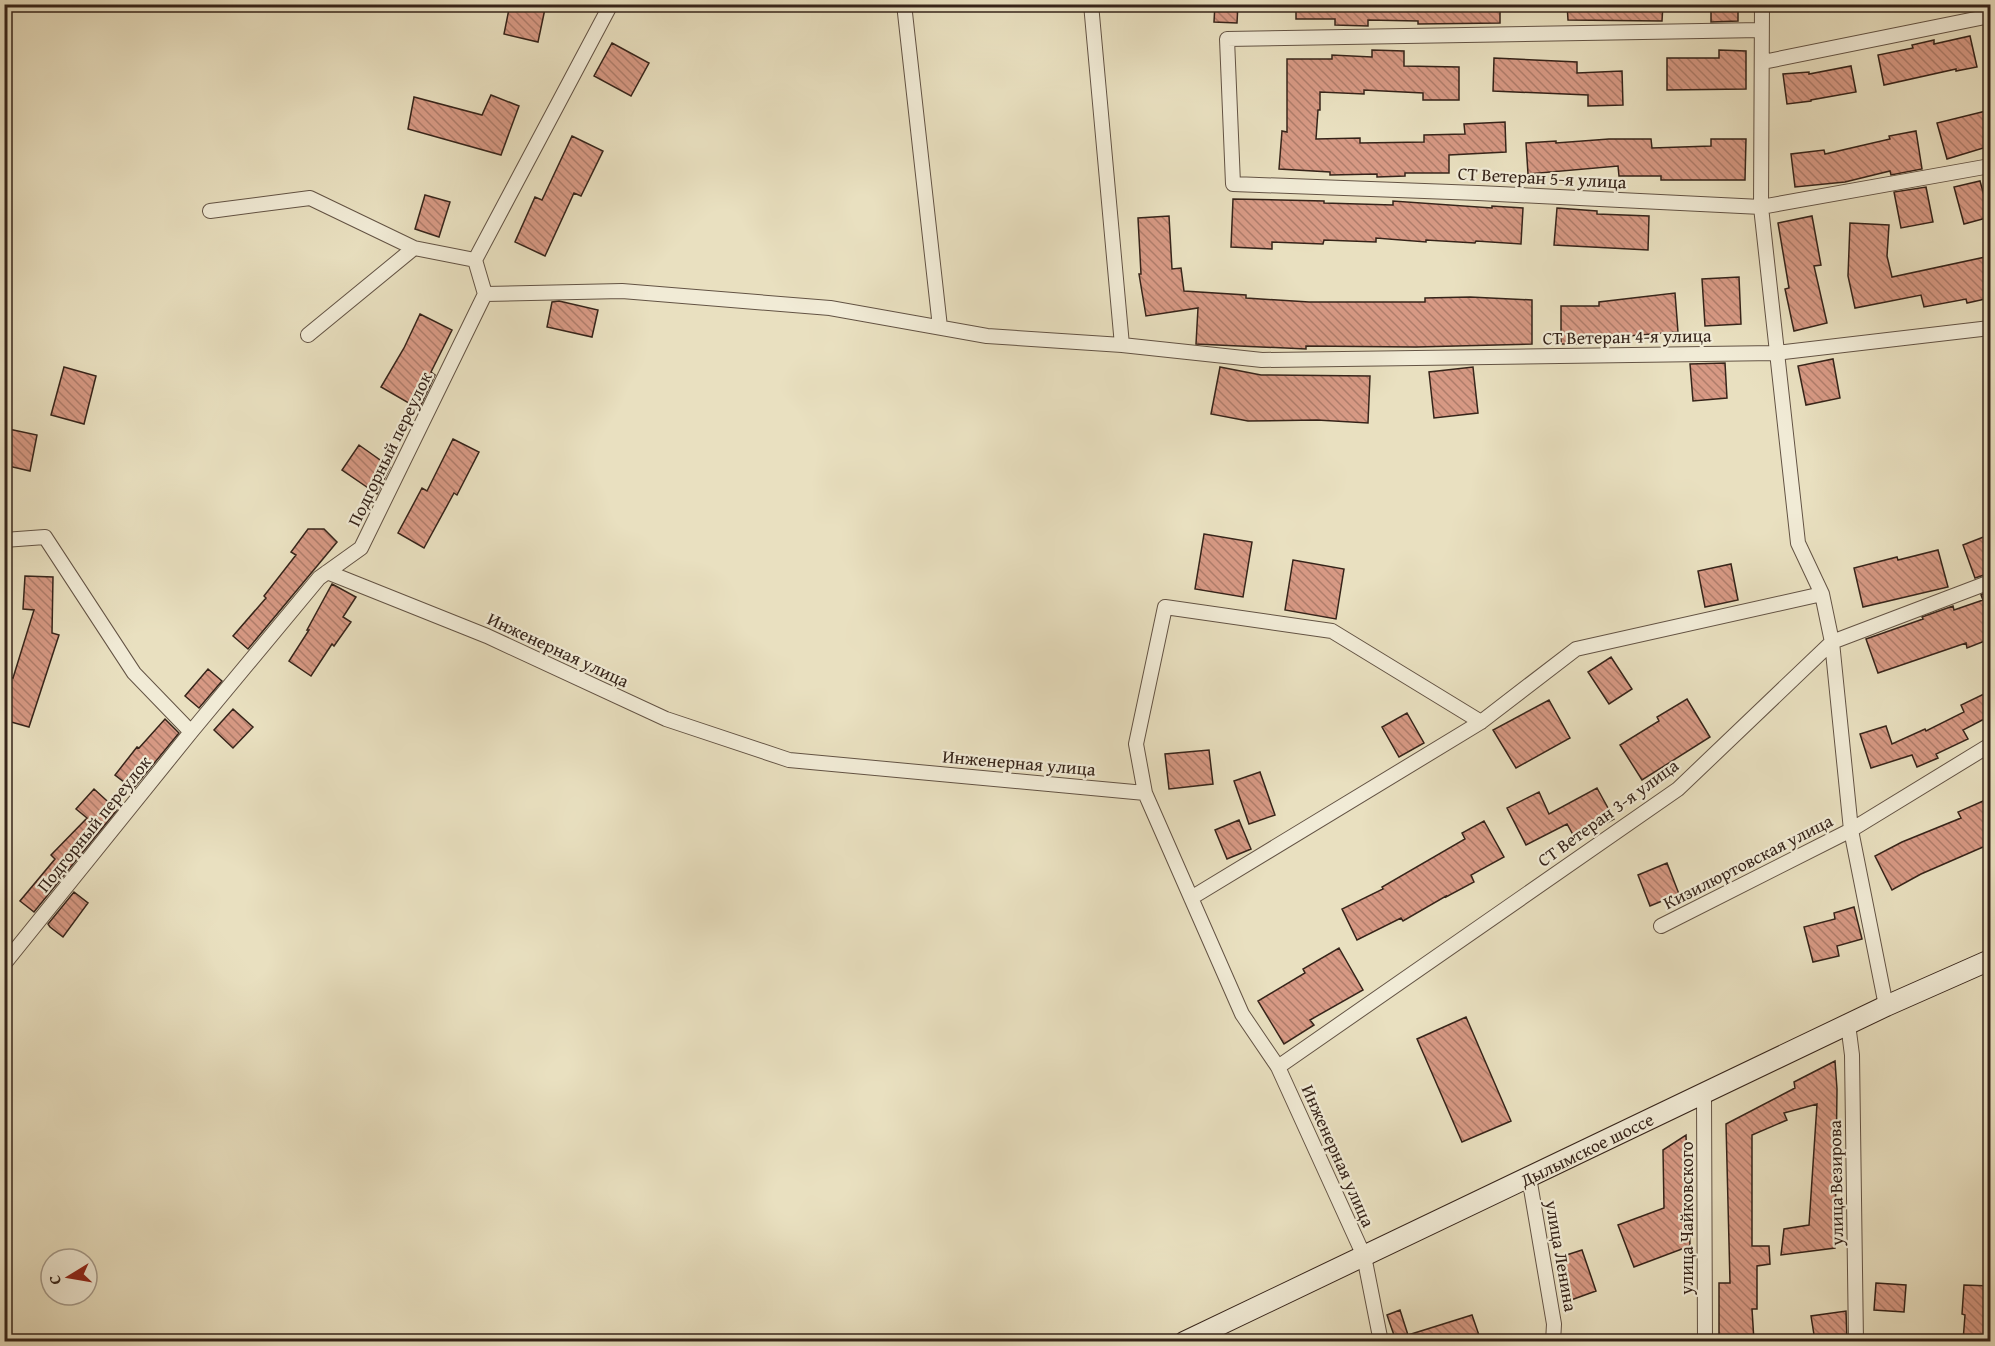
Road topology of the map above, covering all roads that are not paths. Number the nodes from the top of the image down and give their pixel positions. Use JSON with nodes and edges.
{"nodes":[{"id":1,"x":611,"y":4,"type":"edge"},
{"id":2,"x":904,"y":4,"type":"edge"},
{"id":3,"x":1091,"y":4,"type":"edge"},
{"id":4,"x":1762,"y":4,"type":"edge"},
{"id":5,"x":1990,"y":16,"type":"edge"},
{"id":6,"x":1761,"y":30,"type":"junction"},
{"id":7,"x":1762,"y":62,"type":"junction"},
{"id":8,"x":1990,"y":166,"type":"edge"},
{"id":9,"x":1761,"y":207,"type":"junction"},
{"id":10,"x":210,"y":211,"type":"dead end"},
{"id":11,"x":414,"y":248,"type":"junction"},
{"id":12,"x":475,"y":260,"type":"junction"},
{"id":13,"x":485,"y":294,"type":"junction"},
{"id":14,"x":940,"y":327,"type":"junction"},
{"id":15,"x":1990,"y":328,"type":"edge"},
{"id":16,"x":308,"y":336,"type":"dead end"},
{"id":17,"x":1122,"y":345,"type":"junction"},
{"id":18,"x":1776,"y":353,"type":"junction"},
{"id":19,"x":4,"y":540,"type":"edge"},
{"id":20,"x":327,"y":572,"type":"junction"},
{"id":21,"x":1990,"y":582,"type":"edge"},
{"id":22,"x":1822,"y":594,"type":"junction"},
{"id":23,"x":1832,"y":642,"type":"junction"},
{"id":24,"x":1481,"y":722,"type":"junction"},
{"id":25,"x":191,"y":732,"type":"junction"},
{"id":26,"x":1990,"y":745,"type":"edge"},
{"id":27,"x":1145,"y":793,"type":"junction"},
{"id":28,"x":1851,"y":830,"type":"junction"},
{"id":29,"x":1191,"y":898,"type":"junction"},
{"id":30,"x":1661,"y":926,"type":"dead end"},
{"id":31,"x":1990,"y":960,"type":"edge"},
{"id":32,"x":4,"y":964,"type":"edge"},
{"id":33,"x":1886,"y":1006,"type":"junction"},
{"id":34,"x":1848,"y":1024,"type":"junction"},
{"id":35,"x":1278,"y":1068,"type":"junction"},
{"id":36,"x":1704,"y":1094,"type":"junction"},
{"id":37,"x":1529,"y":1177,"type":"junction"},
{"id":38,"x":1364,"y":1256,"type":"junction"},
{"id":39,"x":1184,"y":1341,"type":"edge"},
{"id":40,"x":1381,"y":1341,"type":"edge"},
{"id":41,"x":1553,"y":1341,"type":"edge"},
{"id":42,"x":1705,"y":1341,"type":"edge"},
{"id":43,"x":1856,"y":1341,"type":"edge"}],
"edges":[{"from":1,"to":12,"type":"street"},
{"from":2,"to":14,"type":"street"},
{"from":3,"to":17,"type":"street"},
{"from":4,"to":6,"type":"street"},
{"from":5,"to":7,"type":"street"},
{"from":6,"to":7,"type":"street"},
{"from":6,"to":9,"type":"street","name":"СТ Ветеран 5-я улица"},
{"from":7,"to":9,"type":"street"},
{"from":8,"to":9,"type":"street","name":"СТ Ветеран 5-я улица"},
{"from":9,"to":18,"type":"street"},
{"from":10,"to":11,"type":"street"},
{"from":11,"to":12,"type":"street"},
{"from":11,"to":16,"type":"street"},
{"from":12,"to":13,"type":"street"},
{"from":13,"to":14,"type":"street","name":"СТ Ветеран 4-я улица"},
{"from":13,"to":20,"type":"street","name":"Подгорный переулок"},
{"from":14,"to":17,"type":"street","name":"СТ Ветеран 4-я улица"},
{"from":15,"to":18,"type":"street","name":"СТ Ветеран 4-я улица"},
{"from":17,"to":18,"type":"street","name":"СТ Ветеран 4-я улица"},
{"from":18,"to":22,"type":"street"},
{"from":19,"to":25,"type":"street"},
{"from":20,"to":25,"type":"street","name":"Подгорный переулок"},
{"from":20,"to":27,"type":"street","name":"Инженерная улица"},
{"from":21,"to":23,"type":"street","name":"СТ Ветеран 3-я улица"},
{"from":22,"to":23,"type":"street"},
{"from":22,"to":24,"type":"street"},
{"from":23,"to":28,"type":"street"},
{"from":23,"to":35,"type":"street","name":"СТ Ветеран 3-я улица"},
{"from":24,"to":27,"type":"street"},
{"from":24,"to":29,"type":"street"},
{"from":25,"to":32,"type":"street","name":"Подгорный переулок"},
{"from":26,"to":28,"type":"street","name":"Кизилюртовская улица"},
{"from":27,"to":29,"type":"street","name":"Инженерная улица"},
{"from":28,"to":30,"type":"street","name":"Кизилюртовская улица"},
{"from":28,"to":33,"type":"street"},
{"from":29,"to":35,"type":"street","name":"Инженерная улица"},
{"from":31,"to":33,"type":"main road","name":"Дылымское шоссе"},
{"from":33,"to":34,"type":"main road","name":"Дылымское шоссе"},
{"from":34,"to":36,"type":"main road","name":"Дылымское шоссе"},
{"from":34,"to":43,"type":"street","name":"улица Везирова"},
{"from":35,"to":38,"type":"street","name":"Инженерная улица"},
{"from":36,"to":37,"type":"main road","name":"Дылымское шоссе"},
{"from":36,"to":42,"type":"street","name":"улица Чайковского"},
{"from":37,"to":38,"type":"main road","name":"Дылымское шоссе"},
{"from":37,"to":41,"type":"street","name":"улица Ленина"},
{"from":38,"to":39,"type":"main road","name":"Дылымское шоссе"},
{"from":38,"to":40,"type":"street","name":"Инженерная улица"}]}
